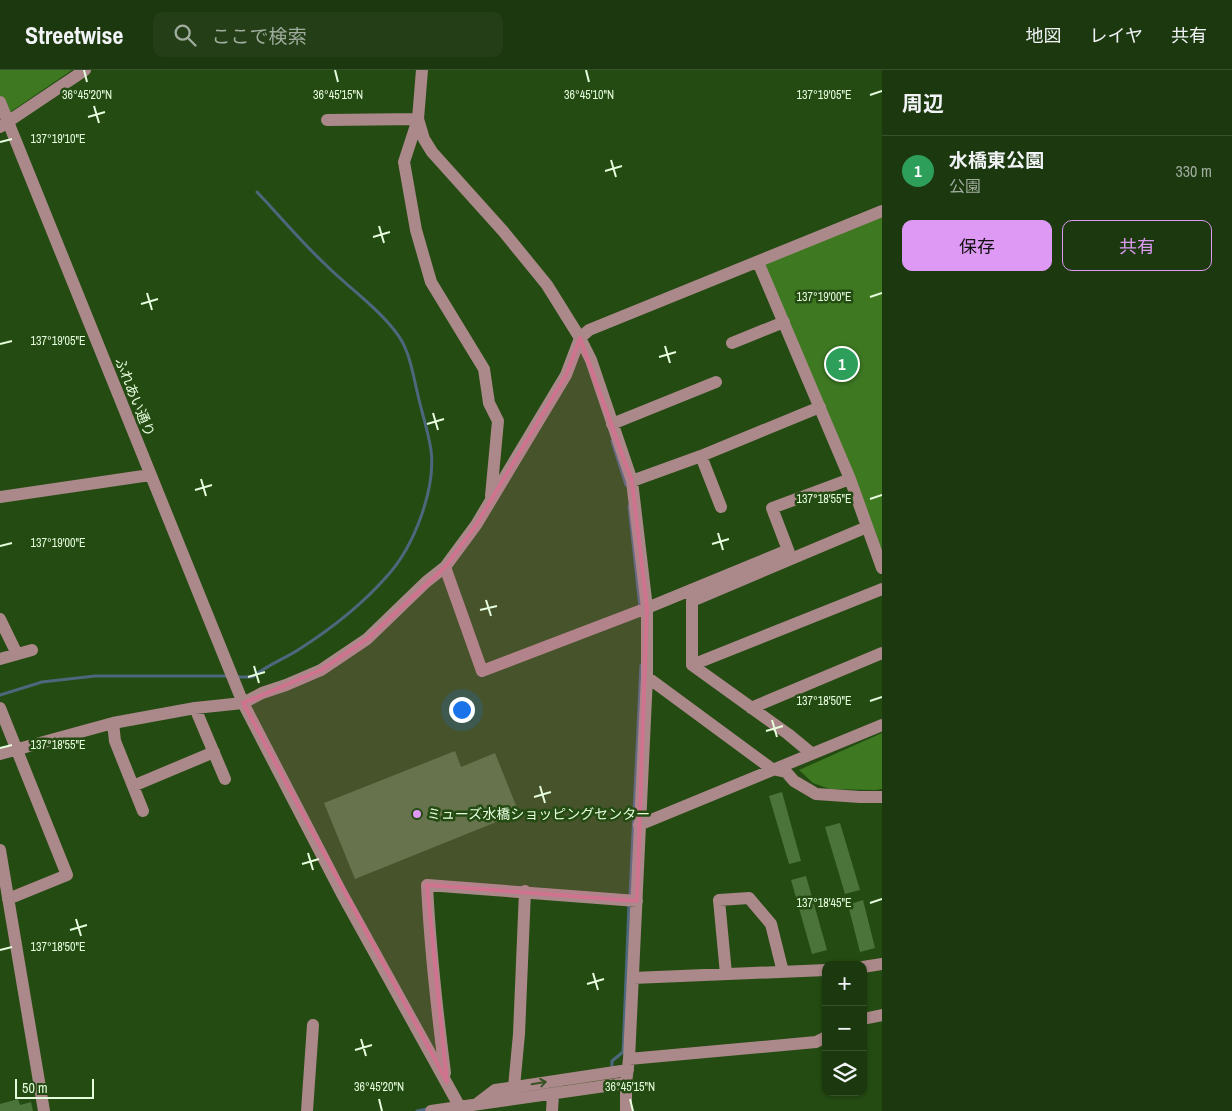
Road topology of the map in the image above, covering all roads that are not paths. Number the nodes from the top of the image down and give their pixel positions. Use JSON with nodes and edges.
{"nodes":[{"id":1,"x":84,"y":70,"type":"edge"},
{"id":2,"x":422,"y":70,"type":"edge"},
{"id":3,"x":0,"y":102,"type":"edge"},
{"id":4,"x":418,"y":119,"type":"junction"},
{"id":5,"x":327,"y":120,"type":"dead end"},
{"id":6,"x":4,"y":121,"type":"edge"},
{"id":7,"x":882,"y":212,"type":"edge"},
{"id":8,"x":758,"y":262,"type":"junction"},
{"id":9,"x":784,"y":322,"type":"junction"},
{"id":10,"x":580,"y":338,"type":"junction"},
{"id":11,"x":732,"y":343,"type":"dead end"},
{"id":12,"x":716,"y":382,"type":"dead end"},
{"id":13,"x":820,"y":407,"type":"junction"},
{"id":14,"x":612,"y":424,"type":"junction"},
{"id":15,"x":701,"y":456,"type":"junction"},
{"id":16,"x":150,"y":475,"type":"junction"},
{"id":17,"x":850,"y":480,"type":"junction"},
{"id":18,"x":632,"y":481,"type":"junction"},
{"id":19,"x":0,"y":497,"type":"edge"},
{"id":20,"x":490,"y":501,"type":"junction"},
{"id":21,"x":721,"y":507,"type":"dead end"},
{"id":22,"x":867,"y":527,"type":"junction"},
{"id":23,"x":789,"y":555,"type":"junction"},
{"id":24,"x":445,"y":567,"type":"junction"},
{"id":25,"x":882,"y":568,"type":"edge"},
{"id":26,"x":882,"y":590,"type":"edge"},
{"id":27,"x":648,"y":608,"type":"junction"},
{"id":28,"x":0,"y":619,"type":"edge"},
{"id":29,"x":32,"y":650,"type":"dead end"},
{"id":30,"x":17,"y":654,"type":"junction"},
{"id":31,"x":882,"y":654,"type":"edge"},
{"id":32,"x":0,"y":659,"type":"edge"},
{"id":33,"x":692,"y":665,"type":"junction"},
{"id":34,"x":647,"y":677,"type":"junction"},
{"id":35,"x":243,"y":703,"type":"junction"},
{"id":36,"x":0,"y":708,"type":"edge"},
{"id":37,"x":195,"y":708,"type":"junction"},
{"id":38,"x":751,"y":708,"type":"junction"},
{"id":39,"x":113,"y":723,"type":"junction"},
{"id":40,"x":882,"y":725,"type":"edge"},
{"id":41,"x":16,"y":748,"type":"junction"},
{"id":42,"x":214,"y":752,"type":"junction"},
{"id":43,"x":811,"y":753,"type":"junction"},
{"id":44,"x":0,"y":754,"type":"edge"},
{"id":45,"x":772,"y":769,"type":"junction"},
{"id":46,"x":225,"y":779,"type":"dead end"},
{"id":47,"x":133,"y":786,"type":"junction"},
{"id":48,"x":882,"y":797,"type":"edge"},
{"id":49,"x":142,"y":811,"type":"dead end"},
{"id":50,"x":639,"y":824,"type":"junction"},
{"id":51,"x":0,"y":850,"type":"edge"},
{"id":52,"x":525,"y":892,"type":"junction"},
{"id":53,"x":8,"y":899,"type":"junction"},
{"id":54,"x":637,"y":901,"type":"junction"},
{"id":55,"x":882,"y":964,"type":"edge"},
{"id":56,"x":867,"y":966,"type":"edge"},
{"id":57,"x":822,"y":970,"type":"edge"},
{"id":58,"x":783,"y":972,"type":"junction"},
{"id":59,"x":726,"y":974,"type":"junction"},
{"id":60,"x":633,"y":978,"type":"junction"},
{"id":61,"x":882,"y":1015,"type":"edge"},
{"id":62,"x":867,"y":1018,"type":"edge"},
{"id":63,"x":314,"y":1025,"type":"dead end"},
{"id":64,"x":822,"y":1039,"type":"edge"},
{"id":65,"x":628,"y":1064,"type":"junction"},
{"id":66,"x":447,"y":1082,"type":"junction"},
{"id":67,"x":626,"y":1083,"type":"junction"},
{"id":68,"x":553,"y":1094,"type":"junction"},
{"id":69,"x":516,"y":1099,"type":"edge"},
{"id":70,"x":461,"y":1110,"type":"edge"},
{"id":71,"x":44,"y":1111,"type":"edge"},
{"id":72,"x":307,"y":1111,"type":"edge"},
{"id":73,"x":431,"y":1111,"type":"edge"},
{"id":74,"x":552,"y":1111,"type":"edge"},
{"id":75,"x":626,"y":1111,"type":"edge"}],
"edges":[{"from":1,"to":6,"type":"street"},
{"from":2,"to":4,"type":"street"},
{"from":3,"to":6,"type":"street","name":"ふれあい通り"},
{"from":4,"to":5,"type":"street"},
{"from":4,"to":10,"type":"street"},
{"from":4,"to":20,"type":"street"},
{"from":6,"to":16,"type":"street","name":"ふれあい通り"},
{"from":7,"to":8,"type":"street"},
{"from":8,"to":9,"type":"street"},
{"from":8,"to":10,"type":"street"},
{"from":9,"to":11,"type":"street"},
{"from":9,"to":13,"type":"street"},
{"from":10,"to":14,"type":"street"},
{"from":10,"to":20,"type":"street"},
{"from":12,"to":14,"type":"street"},
{"from":13,"to":15,"type":"street"},
{"from":13,"to":17,"type":"street"},
{"from":14,"to":18,"type":"street"},
{"from":15,"to":18,"type":"street"},
{"from":15,"to":21,"type":"street"},
{"from":16,"to":19,"type":"street"},
{"from":16,"to":35,"type":"street","name":"ふれあい通り"},
{"from":17,"to":22,"type":"street"},
{"from":17,"to":23,"type":"street"},
{"from":18,"to":27,"type":"street"},
{"from":20,"to":24,"type":"street"},
{"from":22,"to":23,"type":"street"},
{"from":22,"to":25,"type":"street"},
{"from":23,"to":27,"type":"street"},
{"from":23,"to":33,"type":"street"},
{"from":24,"to":27,"type":"street"},
{"from":24,"to":35,"type":"street"},
{"from":26,"to":33,"type":"street"},
{"from":27,"to":34,"type":"street"},
{"from":28,"to":30,"type":"street"},
{"from":29,"to":30,"type":"street"},
{"from":30,"to":32,"type":"street"},
{"from":31,"to":38,"type":"street"},
{"from":33,"to":38,"type":"street"},
{"from":34,"to":45,"type":"street"},
{"from":34,"to":50,"type":"street"},
{"from":35,"to":37,"type":"street"},
{"from":35,"to":66,"type":"street","name":"ふれあい通り"},
{"from":36,"to":41,"type":"street"},
{"from":37,"to":39,"type":"street"},
{"from":37,"to":42,"type":"street"},
{"from":38,"to":43,"type":"street"},
{"from":39,"to":41,"type":"street"},
{"from":39,"to":47,"type":"street"},
{"from":40,"to":43,"type":"street"},
{"from":41,"to":44,"type":"street"},
{"from":41,"to":53,"type":"street"},
{"from":42,"to":46,"type":"street"},
{"from":42,"to":47,"type":"street"},
{"from":43,"to":45,"type":"street"},
{"from":45,"to":48,"type":"street"},
{"from":45,"to":50,"type":"street"},
{"from":47,"to":49,"type":"street"},
{"from":50,"to":54,"type":"street"},
{"from":51,"to":53,"type":"street"},
{"from":52,"to":54,"type":"street"},
{"from":52,"to":66,"type":"street"},
{"from":52,"to":69,"type":"street"},
{"from":53,"to":71,"type":"street"},
{"from":54,"to":60,"type":"street"},
{"from":55,"to":56,"type":"street"},
{"from":57,"to":58,"type":"street"},
{"from":58,"to":59,"type":"street"},
{"from":58,"to":59,"type":"street"},
{"from":59,"to":60,"type":"street"},
{"from":60,"to":65,"type":"street"},
{"from":61,"to":62,"type":"street"},
{"from":63,"to":72,"type":"street"},
{"from":64,"to":65,"type":"street"},
{"from":65,"to":67,"type":"street"},
{"from":69,"to":65,"type":"street","one_way":true},
{"from":66,"to":70,"type":"street","name":"ふれあい通り"},
{"from":67,"to":68,"type":"street"},
{"from":67,"to":75,"type":"street"},
{"from":68,"to":69,"type":"street"},
{"from":68,"to":74,"type":"street"},
{"from":69,"to":70,"type":"street"},
{"from":70,"to":73,"type":"street"}]}
